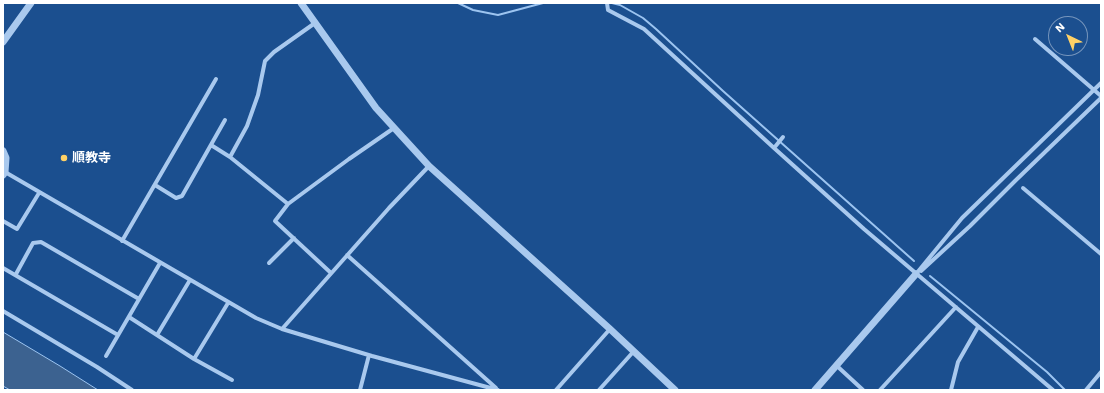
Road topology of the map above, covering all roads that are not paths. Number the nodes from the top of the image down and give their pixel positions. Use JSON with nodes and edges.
{"nodes":[{"id":1,"x":30,"y":3,"type":"edge"},
{"id":2,"x":301,"y":3,"type":"edge"},
{"id":3,"x":607,"y":3,"type":"edge"},
{"id":4,"x":315,"y":23,"type":"junction"},
{"id":5,"x":1035,"y":39,"type":"dead end"},
{"id":6,"x":3,"y":42,"type":"edge"},
{"id":7,"x":216,"y":79,"type":"dead end"},
{"id":8,"x":1101,"y":82,"type":"edge"},
{"id":9,"x":1094,"y":89,"type":"junction"},
{"id":10,"x":1101,"y":97,"type":"edge"},
{"id":11,"x":225,"y":120,"type":"dead end"},
{"id":12,"x":394,"y":128,"type":"junction"},
{"id":13,"x":783,"y":137,"type":"dead end"},
{"id":14,"x":211,"y":145,"type":"junction"},
{"id":15,"x":775,"y":147,"type":"junction"},
{"id":16,"x":3,"y":151,"type":"edge"},
{"id":17,"x":230,"y":157,"type":"junction"},
{"id":18,"x":429,"y":166,"type":"junction"},
{"id":19,"x":4,"y":173,"type":"edge"},
{"id":20,"x":155,"y":185,"type":"junction"},
{"id":21,"x":1023,"y":188,"type":"dead end"},
{"id":22,"x":39,"y":193,"type":"junction"},
{"id":23,"x":288,"y":204,"type":"junction"},
{"id":24,"x":3,"y":221,"type":"edge"},
{"id":25,"x":294,"y":238,"type":"junction"},
{"id":26,"x":122,"y":240,"type":"junction"},
{"id":27,"x":1101,"y":254,"type":"edge"},
{"id":28,"x":347,"y":255,"type":"junction"},
{"id":29,"x":160,"y":263,"type":"junction"},
{"id":30,"x":269,"y":263,"type":"dead end"},
{"id":31,"x":3,"y":268,"type":"edge"},
{"id":32,"x":331,"y":273,"type":"junction"},
{"id":33,"x":16,"y":274,"type":"junction"},
{"id":34,"x":916,"y":274,"type":"junction"},
{"id":35,"x":190,"y":280,"type":"junction"},
{"id":36,"x":139,"y":299,"type":"junction"},
{"id":37,"x":228,"y":303,"type":"junction"},
{"id":38,"x":956,"y":308,"type":"junction"},
{"id":39,"x":3,"y":311,"type":"edge"},
{"id":40,"x":129,"y":317,"type":"junction"},
{"id":41,"x":978,"y":327,"type":"junction"},
{"id":42,"x":282,"y":329,"type":"junction"},
{"id":43,"x":610,"y":329,"type":"junction"},
{"id":44,"x":118,"y":335,"type":"junction"},
{"id":45,"x":157,"y":335,"type":"junction"},
{"id":46,"x":634,"y":351,"type":"junction"},
{"id":47,"x":369,"y":355,"type":"junction"},
{"id":48,"x":106,"y":356,"type":"dead end"},
{"id":49,"x":194,"y":359,"type":"junction"},
{"id":50,"x":836,"y":366,"type":"junction"},
{"id":51,"x":1101,"y":372,"type":"edge"},
{"id":52,"x":232,"y":380,"type":"dead end"},
{"id":53,"x":132,"y":390,"type":"edge"},
{"id":54,"x":360,"y":390,"type":"edge"},
{"id":55,"x":498,"y":390,"type":"edge"},
{"id":56,"x":556,"y":390,"type":"edge"},
{"id":57,"x":600,"y":390,"type":"edge"},
{"id":58,"x":675,"y":390,"type":"edge"},
{"id":59,"x":815,"y":390,"type":"edge"},
{"id":60,"x":863,"y":390,"type":"edge"},
{"id":61,"x":880,"y":390,"type":"edge"},
{"id":62,"x":951,"y":390,"type":"edge"},
{"id":63,"x":1053,"y":390,"type":"edge"},
{"id":64,"x":1086,"y":390,"type":"edge"}],
"edges":[{"from":1,"to":6,"type":"street"},
{"from":2,"to":4,"type":"street"},
{"from":3,"to":15,"type":"street"},
{"from":4,"to":12,"type":"street"},
{"from":4,"to":17,"type":"street"},
{"from":5,"to":9,"type":"street"},
{"from":7,"to":20,"type":"street"},
{"from":8,"to":9,"type":"street"},
{"from":9,"to":10,"type":"street"},
{"from":9,"to":34,"type":"street"},
{"from":10,"to":34,"type":"street"},
{"from":11,"to":14,"type":"street"},
{"from":12,"to":18,"type":"street"},
{"from":12,"to":23,"type":"street"},
{"from":13,"to":15,"type":"street"},
{"from":14,"to":17,"type":"street"},
{"from":14,"to":20,"type":"street"},
{"from":15,"to":34,"type":"street"},
{"from":16,"to":19,"type":"street"},
{"from":17,"to":23,"type":"street"},
{"from":18,"to":28,"type":"street"},
{"from":18,"to":43,"type":"street"},
{"from":19,"to":22,"type":"street"},
{"from":20,"to":26,"type":"street"},
{"from":21,"to":27,"type":"street"},
{"from":22,"to":24,"type":"street"},
{"from":22,"to":26,"type":"street"},
{"from":23,"to":25,"type":"street"},
{"from":25,"to":30,"type":"street"},
{"from":25,"to":32,"type":"street"},
{"from":26,"to":29,"type":"street"},
{"from":28,"to":32,"type":"street"},
{"from":28,"to":55,"type":"street"},
{"from":29,"to":35,"type":"street"},
{"from":29,"to":36,"type":"street"},
{"from":31,"to":33,"type":"street"},
{"from":32,"to":42,"type":"street"},
{"from":33,"to":36,"type":"street"},
{"from":33,"to":44,"type":"street"},
{"from":34,"to":38,"type":"street"},
{"from":34,"to":50,"type":"street"},
{"from":35,"to":37,"type":"street"},
{"from":35,"to":45,"type":"street"},
{"from":36,"to":40,"type":"street"},
{"from":37,"to":42,"type":"street"},
{"from":37,"to":49,"type":"street"},
{"from":38,"to":41,"type":"street"},
{"from":38,"to":61,"type":"street"},
{"from":39,"to":53,"type":"street"},
{"from":40,"to":44,"type":"street"},
{"from":40,"to":45,"type":"street"},
{"from":41,"to":62,"type":"street"},
{"from":41,"to":63,"type":"street"},
{"from":42,"to":47,"type":"street"},
{"from":43,"to":46,"type":"street"},
{"from":43,"to":56,"type":"street"},
{"from":44,"to":48,"type":"street"},
{"from":45,"to":49,"type":"street"},
{"from":46,"to":57,"type":"street"},
{"from":46,"to":58,"type":"street"},
{"from":47,"to":54,"type":"street"},
{"from":47,"to":55,"type":"street"},
{"from":49,"to":52,"type":"street"},
{"from":50,"to":59,"type":"street"},
{"from":50,"to":60,"type":"street"},
{"from":51,"to":64,"type":"street"}]}
